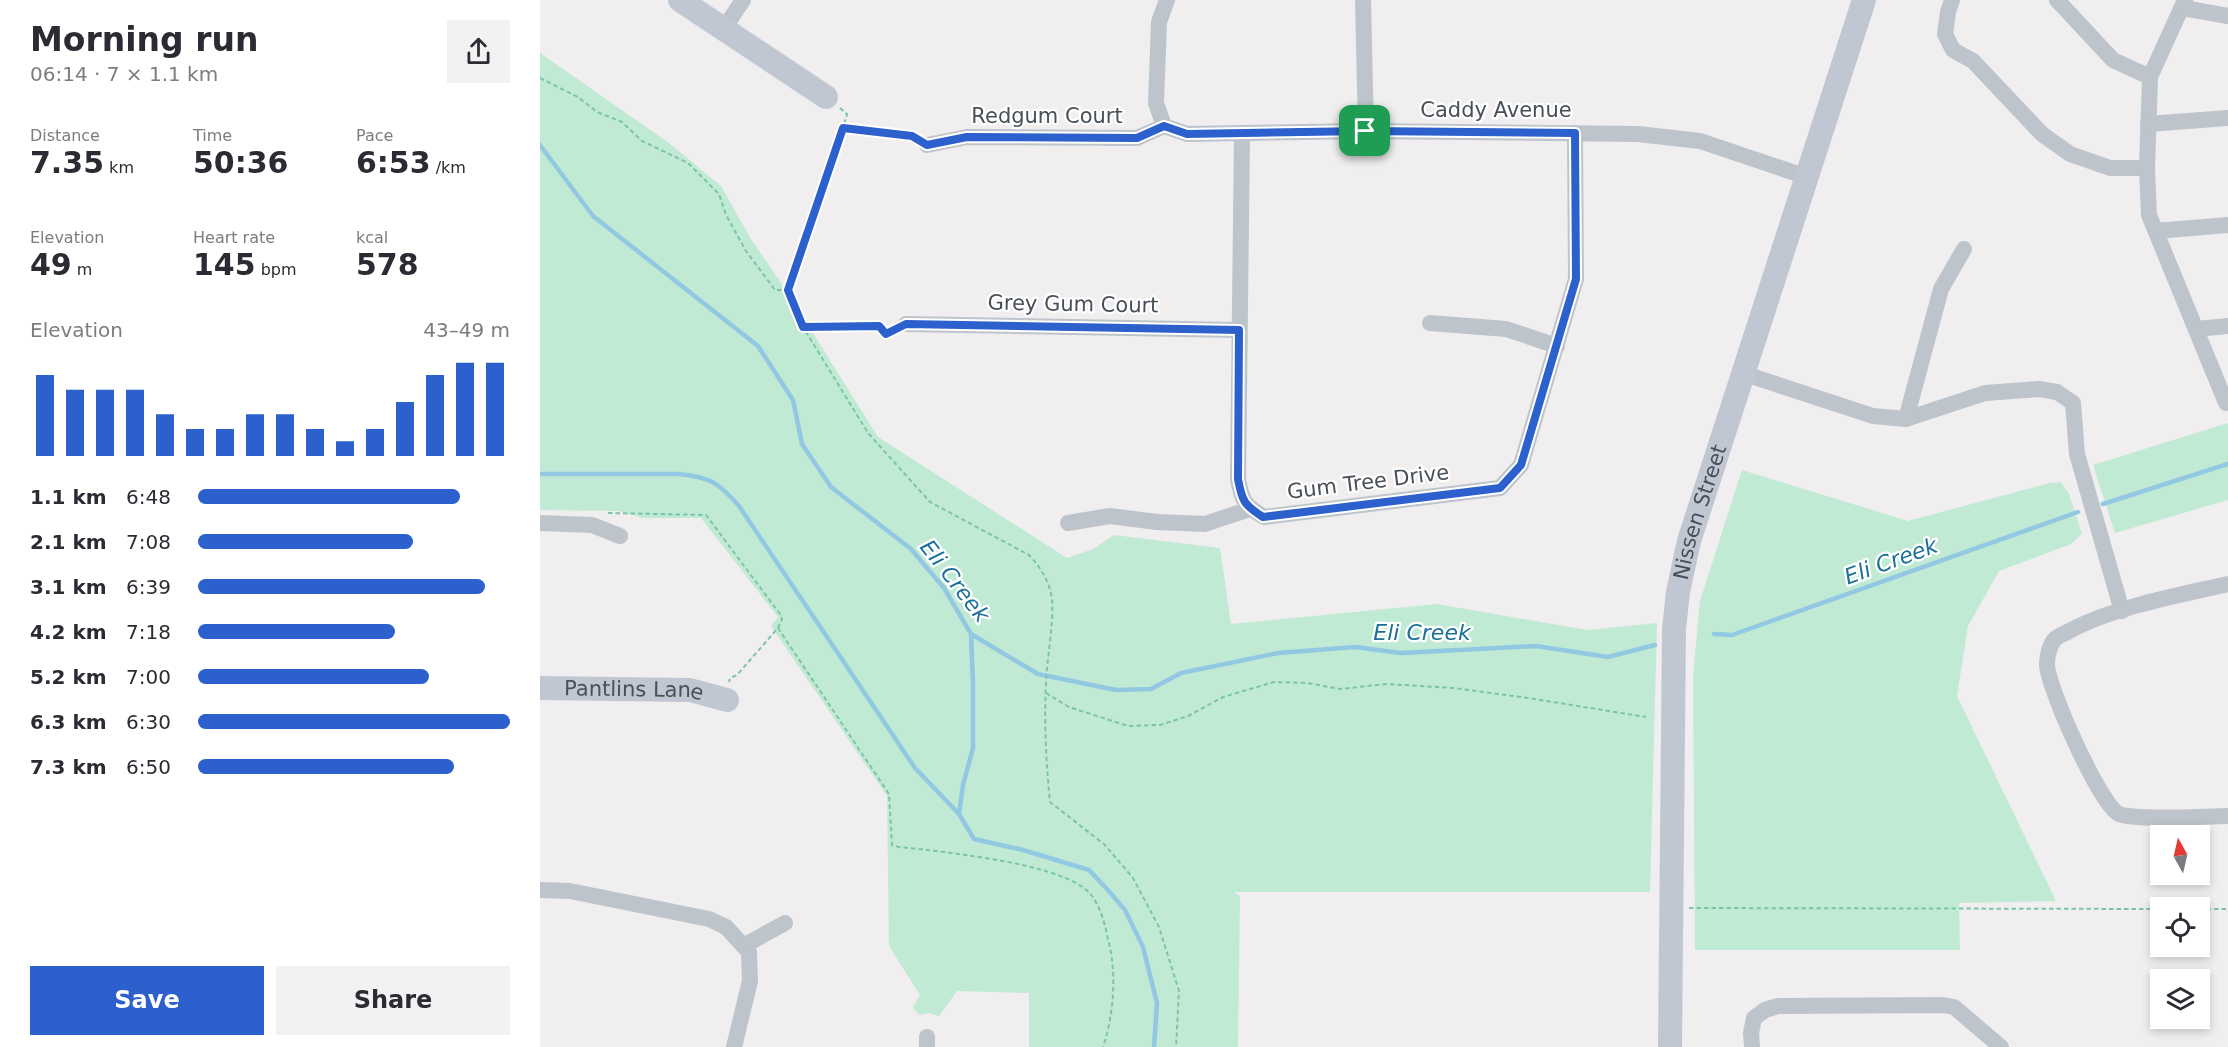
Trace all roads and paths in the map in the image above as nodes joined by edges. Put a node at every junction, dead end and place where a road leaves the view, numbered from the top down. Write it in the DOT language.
graph roads {
  1 [pos="680,0"];
  2 [pos="743,0"];
  3 [pos="1167,0"];
  4 [pos="1363,0"];
  5 [pos="1864,0"];
  6 [pos="1952,0"];
  7 [pos="2057,0"];
  8 [pos="2184,4"];
  9 [pos="2228,16"];
  10 [pos="723,30"];
  11 [pos="2150,77"];
  12 [pos="540,78"];
  13 [pos="826,97"];
  14 [pos="2228,118"];
  15 [pos="2148,124"];
  16 [pos="1164,126"];
  17 [pos="843,128"];
  18 [pos="1365,131"];
  19 [pos="1575,133"];
  20 [pos="1242,134"];
  21 [pos="927,145"];
  22 [pos="2147,168"];
  23 [pos="1807,177"];
  24 [pos="2228,225"];
  25 [pos="2156,231"];
  26 [pos="1964,249"];
  27 [pos="788,290"];
  28 [pos="906,324"];
  29 [pos="1430,324"];
  30 [pos="2228,326"];
  31 [pos="803,327"];
  32 [pos="2196,329"];
  33 [pos="1239,330"];
  34 [pos="1557,346"];
  35 [pos="1742,373"];
  36 [pos="2226,403"];
  37 [pos="1906,418"];
  38 [pos="1250,509"];
  39 [pos="608,513"];
  40 [pos="540,523"];
  41 [pos="1068,523"];
  42 [pos="620,536"];
  43 [pos="2228,584"];
  44 [pos="2122,611"];
  45 [pos="778,628"];
  46 [pos="540,688"];
  47 [pos="1046,693"];
  48 [pos="728,700"];
  49 [pos="1646,717"];
  50 [pos="2228,816"];
  51 [pos="540,890"];
  52 [pos="1688,908"];
  53 [pos="2150,909"];
  54 [pos="2210,909"];
  55 [pos="2228,909"];
  56 [pos="784,924"];
  57 [pos="745,945"];
  58 [pos="734,1047"];
  59 [pos="1103,1047"];
  60 [pos="1176,1047"];
  61 [pos="1670,1047"];
  62 [pos="1752,1047"];
  63 [pos="2001,1047"];
  1 -- 10 [label="street"];
  2 -- 10 [label="street"];
  3 -- 16 [label="street"];
  4 -- 18 [label="street"];
  5 -- 23 [label="street, Nissen Street"];
  6 -- 22 [label="street"];
  7 -- 11 [label="street"];
  8 -- 9 [label="street"];
  8 -- 11 [label="street"];
  10 -- 13 [label="street"];
  11 -- 15 [label="street"];
  12 -- 27 [label="path"];
  13 -- 17 [label="path"];
  14 -- 15 [label="street"];
  15 -- 22 [label="street"];
  16 -- 20 [label="street, Caddy Avenue"];
  16 -- 21 [label="street, Redgum Court"];
  17 -- 21 [label="path"];
  17 -- 27 [label="path"];
  18 -- 19 [label="street, Caddy Avenue"];
  18 -- 20 [label="street, Caddy Avenue"];
  19 -- 23 [label="street, Caddy Avenue"];
  19 -- 34 [label="street, Gum Tree Drive"];
  20 -- 33 [label="street"];
  22 -- 25 [label="street"];
  23 -- 35 [label="street, Nissen Street"];
  24 -- 25 [label="street"];
  25 -- 32 [label="street"];
  26 -- 37 [label="street"];
  27 -- 31 [label="path"];
  28 -- 31 [label="path"];
  28 -- 33 [label="street, Grey Gum Court"];
  29 -- 34 [label="street"];
  30 -- 32 [label="street"];
  31 -- 47 [label="path"];
  32 -- 36 [label="street"];
  33 -- 38 [label="street"];
  34 -- 38 [label="street, Gum Tree Drive"];
  35 -- 37 [label="street"];
  35 -- 61 [label="street, Nissen Street"];
  37 -- 44 [label="street"];
  38 -- 41 [label="street"];
  39 -- 45 [label="path"];
  40 -- 42 [label="street"];
  43 -- 44 [label="street"];
  44 -- 50 [label="street"];
  45 -- 48 [label="path"];
  45 -- 59 [label="path"];
  46 -- 48 [label="street, Pantlins Lane"];
  47 -- 49 [label="path"];
  47 -- 60 [label="path"];
  51 -- 57 [label="street"];
  52 -- 53 [label="path"];
  54 -- 55 [label="path"];
  56 -- 57 [label="street"];
  57 -- 58 [label="street"];
  62 -- 63 [label="street"];
}
